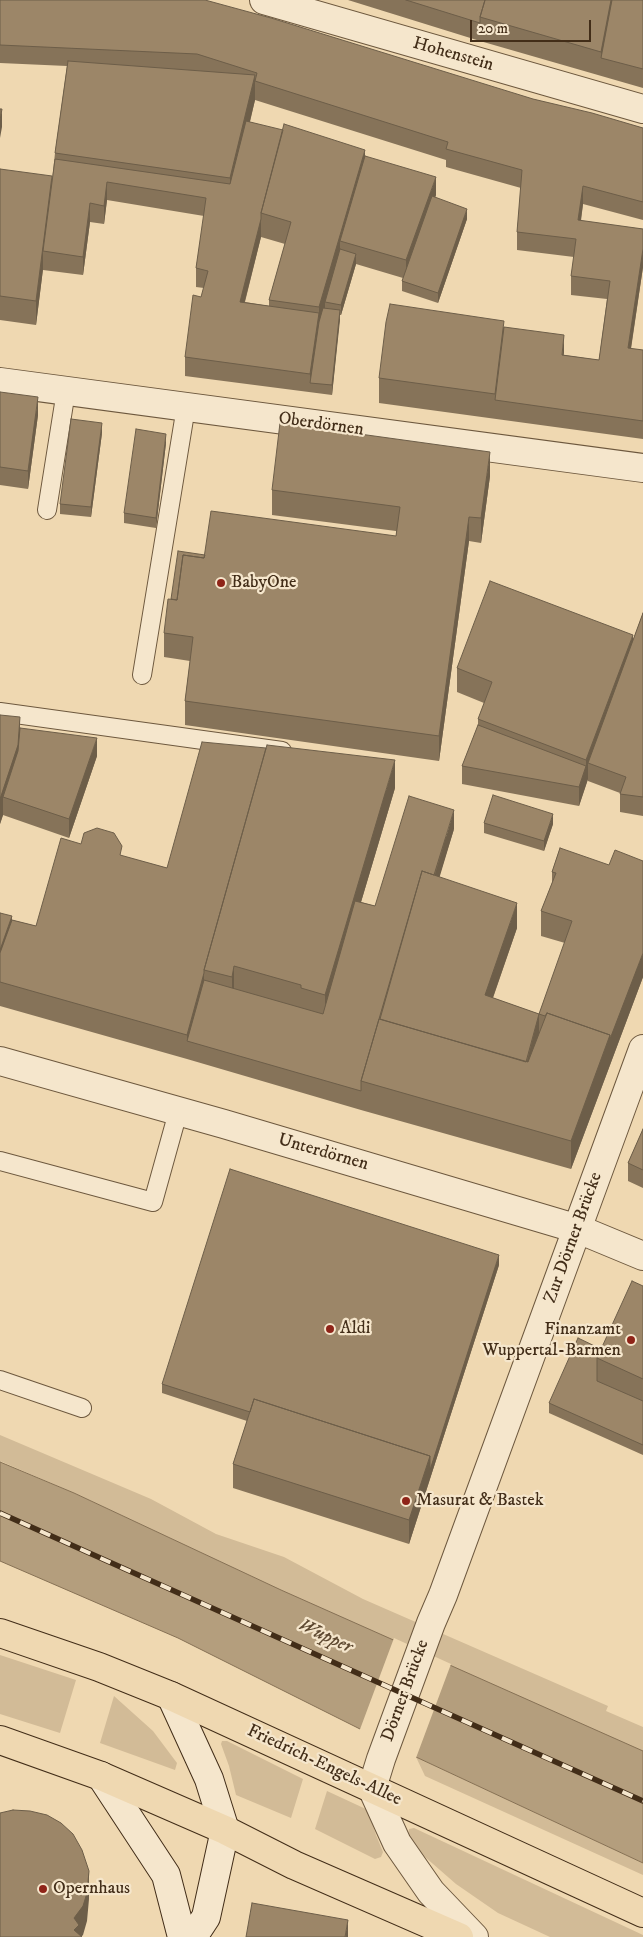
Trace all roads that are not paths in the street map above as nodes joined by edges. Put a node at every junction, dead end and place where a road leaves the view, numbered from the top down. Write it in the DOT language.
graph roads {
  1 [pos="264,0"];
  2 [pos="643,109"];
  3 [pos="0,382"];
  4 [pos="66,391"];
  5 [pos="186,407"];
  6 [pos="643,468"];
  7 [pos="47,510"];
  8 [pos="142,675"];
  9 [pos="0,712"];
  10 [pos="303,754"];
  11 [pos="643,1049"];
  12 [pos="0,1061"];
  13 [pos="178,1112"];
  14 [pos="0,1161"];
  15 [pos="578,1229"];
  16 [pos="643,1256"];
  17 [pos="0,1380"];
  18 [pos="82,1408"];
  19 [pos="431,1623"];
  20 [pos="0,1633"];
  21 [pos="171,1696"];
  22 [pos="0,1740"];
  23 [pos="101,1776"];
  24 [pos="372,1788"];
  25 [pos="225,1830"];
  26 [pos="643,1913"];
  27 [pos="182,1937"];
  28 [pos="192,1937"];
  29 [pos="459,1937"];
  30 [pos="474,1937"];
  1 -- 2 [label="street, Hohenstein"];
  3 -- 4 [label="street, Oberdörnen"];
  4 -- 5 [label="street, Oberdörnen"];
  4 -- 7 [label="lane"];
  5 -- 6 [label="street, Oberdörnen"];
  5 -- 8 [label="lane"];
  9 -- 10 [label="lane"];
  11 -- 15 [label="street, Zur Dörner Brücke"];
  12 -- 13 [label="street, Unterdörnen"];
  13 -- 14 [label="lane"];
  13 -- 15 [label="street, Unterdörnen"];
  15 -- 16 [label="street, Unterdörnen"];
  15 -- 19 [label="street, Zur Dörner Brücke"];
  17 -- 18 [label="lane"];
  19 -- 24 [label="street, Dörner Brücke"];
  20 -- 21 [label="main road, Friedrich-Engels-Allee"];
  21 -- 24 [label="main road, Friedrich-Engels-Allee"];
  21 -- 25 [label="street"];
  22 -- 23 [label="main road"];
  23 -- 25 [label="main road"];
  23 -- 27 [label="street"];
  24 -- 26 [label="main road, Friedrich-Engels-Allee"];
  24 -- 30 [label="street"];
  25 -- 28 [label="street"];
  25 -- 29 [label="main road"];
}
